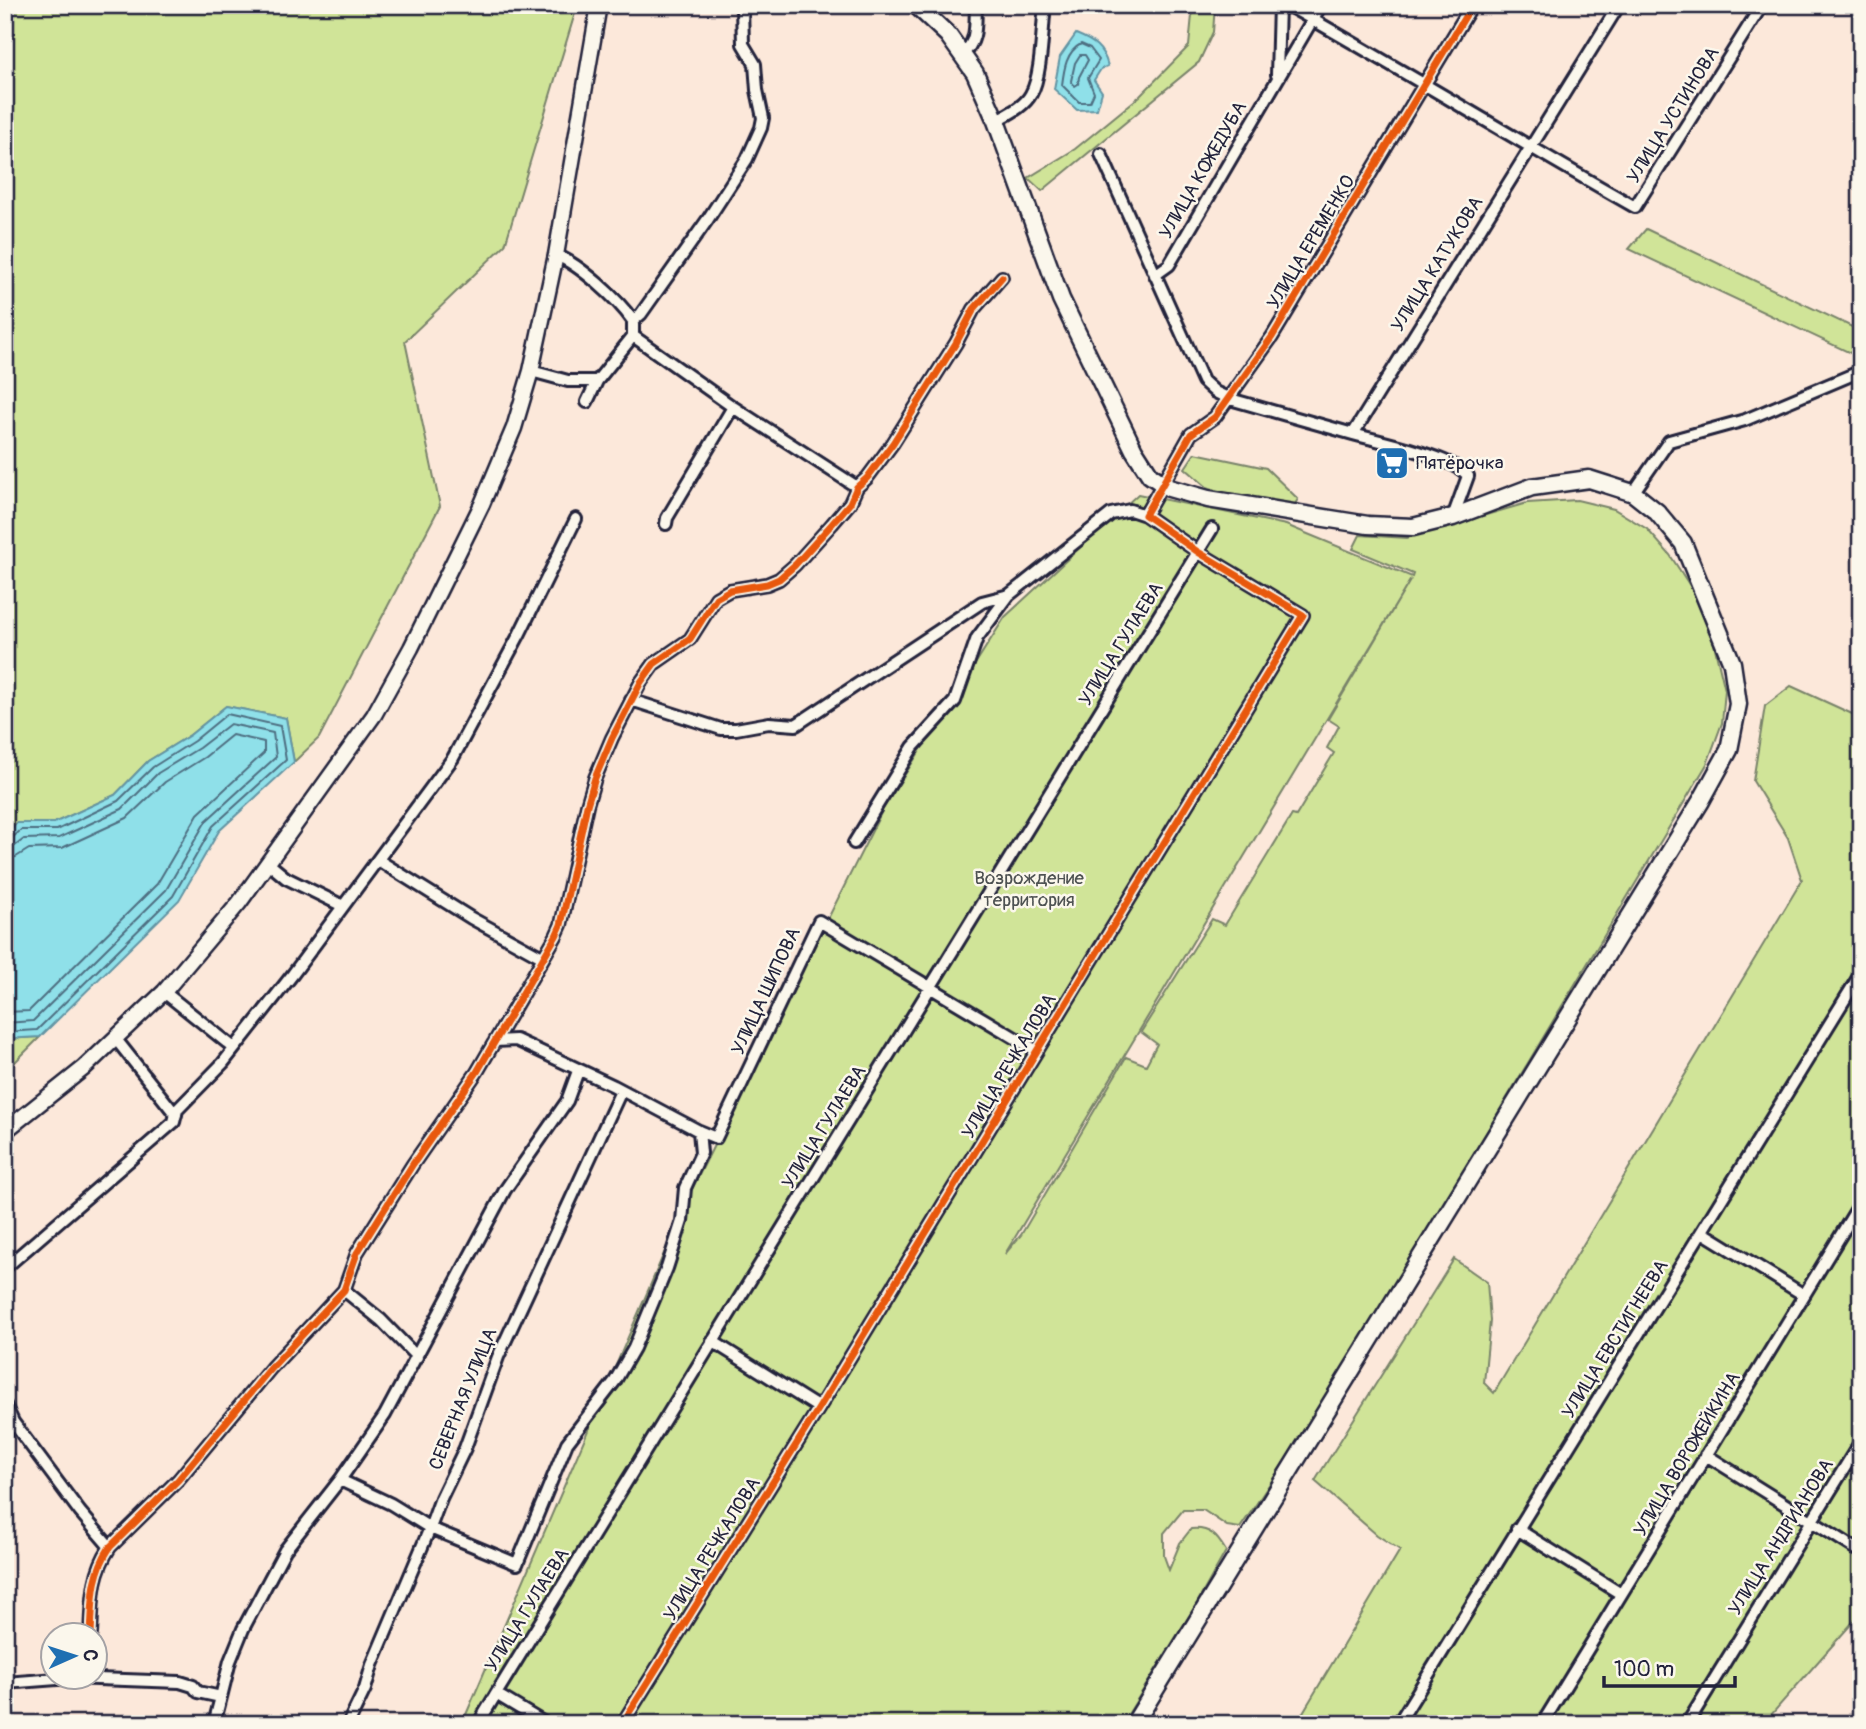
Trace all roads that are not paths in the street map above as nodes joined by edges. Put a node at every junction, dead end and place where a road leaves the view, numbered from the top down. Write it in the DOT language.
graph roads {
  1 [pos="599,5"];
  2 [pos="738,5"];
  3 [pos="916,5"];
  4 [pos="976,5"];
  5 [pos="1045,5"];
  6 [pos="1279,5"];
  7 [pos="1287,5"];
  8 [pos="1321,5"];
  9 [pos="1472,5"];
  10 [pos="1619,5"];
  11 [pos="1762,5"];
  12 [pos="1312,19"];
  13 [pos="963,53"];
  14 [pos="1277,78"];
  15 [pos="1425,83"];
  16 [pos="996,121"];
  17 [pos="1530,148"];
  18 [pos="1101,154"];
  19 [pos="556,255"];
  20 [pos="1155,275"];
  21 [pos="1002,277"];
  22 [pos="633,321"];
  23 [pos="633,336"];
  24 [pos="531,371"];
  25 [pos="1861,371"];
  26 [pos="597,381"];
  27 [pos="1230,399"];
  28 [pos="587,402"];
  29 [pos="733,407"];
  30 [pos="1353,434"];
  31 [pos="1163,484"];
  32 [pos="857,487"];
  33 [pos="1633,493"];
  34 [pos="1144,515"];
  35 [pos="1453,517"];
  36 [pos="576,519"];
  37 [pos="666,524"];
  38 [pos="1212,529"];
  39 [pos="1198,552"];
  40 [pos="1009,595"];
  41 [pos="631,700"];
  42 [pos="854,843"];
  43 [pos="378,860"];
  44 [pos="268,863"];
  45 [pos="343,906"];
  46 [pos="542,957"];
  47 [pos="1861,973"];
  48 [pos="931,986"];
  49 [pos="164,992"];
  50 [pos="115,1038"];
  51 [pos="495,1041"];
  52 [pos="234,1048"];
  53 [pos="1037,1051"];
  54 [pos="578,1071"];
  55 [pos="621,1091"];
  56 [pos="176,1115"];
  57 [pos="5,1131"];
  58 [pos="699,1131"];
  59 [pos="1861,1202"];
  60 [pos="1702,1232"];
  61 [pos="5,1268"];
  62 [pos="344,1290"];
  63 [pos="1804,1295"];
  64 [pos="712,1342"];
  65 [pos="417,1357"];
  66 [pos="5,1405"];
  67 [pos="819,1408"];
  68 [pos="9,1425"];
  69 [pos="1861,1441"];
  70 [pos="1706,1455"];
  71 [pos="340,1480"];
  72 [pos="1812,1521"];
  73 [pos="430,1528"];
  74 [pos="1517,1528"];
  75 [pos="110,1547"];
  76 [pos="1861,1552"];
  77 [pos="1621,1594"];
  78 [pos="92,1620"];
  79 [pos="108,1679"];
  80 [pos="38,1680"];
  81 [pos="5,1683"];
  82 [pos="496,1694"];
  83 [pos="221,1697"];
  84 [pos="214,1724"];
  85 [pos="348,1724"];
  86 [pos="478,1724"];
  87 [pos="546,1724"];
  88 [pos="622,1724"];
  89 [pos="1134,1724"];
  90 [pos="1398,1724"];
  91 [pos="1542,1724"];
  92 [pos="1687,1724"];
  1 -- 19 [label="street"];
  2 -- 22 [label="street"];
  3 -- 13 [label="main road"];
  4 -- 13 [label="street"];
  5 -- 16 [label="street"];
  6 -- 14 [label="street, УЛИЦА КОЖЕДУБА"];
  7 -- 12 [label="street"];
  8 -- 12 [label="street, УЛИЦА КОЖЕДУБА"];
  9 -- 15 [label="street, УЛИЦА ЕРЕМЕНКО"];
  10 -- 17 [label="street, УЛИЦА КАТУКОВА"];
  11 -- 17 [label="street, УЛИЦА УСТИНОВА"];
  12 -- 14 [label="street, УЛИЦА КОЖЕДУБА"];
  12 -- 15 [label="street"];
  13 -- 16 [label="main road"];
  14 -- 20 [label="street, УЛИЦА КОЖЕДУБА"];
  15 -- 17 [label="street"];
  15 -- 27 [label="street, УЛИЦА ЕРЕМЕНКО"];
  16 -- 31 [label="main road"];
  17 -- 30 [label="street, УЛИЦА КАТУКОВА"];
  18 -- 20 [label="street, УЛИЦА КОЖЕДУБА"];
  19 -- 22 [label="street"];
  19 -- 24 [label="street"];
  20 -- 27 [label="street, УЛИЦА КОЖЕДУБА"];
  21 -- 32 [label="street"];
  22 -- 23 [label="street"];
  23 -- 26 [label="street"];
  23 -- 29 [label="street"];
  24 -- 26 [label="street"];
  24 -- 44 [label="street"];
  25 -- 33 [label="street"];
  26 -- 28 [label="street"];
  27 -- 30 [label="street"];
  27 -- 31 [label="street, УЛИЦА ЕРЕМЕНКО"];
  29 -- 32 [label="street"];
  29 -- 37 [label="street"];
  30 -- 35 [label="street"];
  31 -- 34 [label="street"];
  31 -- 35 [label="main road"];
  32 -- 41 [label="street"];
  33 -- 35 [label="main road"];
  33 -- 89 [label="main road"];
  34 -- 39 [label="street, УЛИЦА РЕЧКАЛОВА"];
  34 -- 40 [label="street"];
  36 -- 43 [label="street"];
  38 -- 39 [label="street, УЛИЦА ГУЛАЕВА"];
  39 -- 48 [label="street, УЛИЦА ГУЛАЕВА"];
  39 -- 53 [label="street, УЛИЦА РЕЧКАЛОВА"];
  40 -- 41 [label="street"];
  40 -- 42 [label="street"];
  41 -- 46 [label="street"];
  43 -- 45 [label="street"];
  43 -- 46 [label="street"];
  44 -- 45 [label="street"];
  44 -- 49 [label="street"];
  45 -- 52 [label="street"];
  46 -- 51 [label="street"];
  47 -- 60 [label="street, УЛИЦА ЕВСТИГНЕЕВА"];
  48 -- 53 [label="street, УЛИЦА ШИПОВА"];
  48 -- 58 [label="street, УЛИЦА ШИПОВА"];
  48 -- 64 [label="street, УЛИЦА ГУЛАЕВА"];
  49 -- 50 [label="street"];
  49 -- 52 [label="street"];
  50 -- 56 [label="street"];
  50 -- 57 [label="street"];
  51 -- 54 [label="street"];
  51 -- 62 [label="street"];
  52 -- 56 [label="street"];
  53 -- 67 [label="street, УЛИЦА РЕЧКАЛОВА"];
  54 -- 55 [label="street"];
  54 -- 65 [label="street"];
  55 -- 58 [label="street"];
  55 -- 73 [label="street, СЕВЕРНАЯ УЛИЦА"];
  56 -- 61 [label="street"];
  58 -- 73 [label="street"];
  59 -- 63 [label="street, УЛИЦА ВОРОЖЕЙКИНА"];
  60 -- 63 [label="street"];
  60 -- 74 [label="street, УЛИЦА ЕВСТИГНЕЕВА"];
  62 -- 65 [label="street"];
  62 -- 75 [label="street"];
  63 -- 70 [label="street, УЛИЦА ВОРОЖЕЙКИНА"];
  64 -- 67 [label="street"];
  64 -- 82 [label="street, УЛИЦА ГУЛАЕВА"];
  65 -- 71 [label="street"];
  66 -- 68 [label="street"];
  67 -- 88 [label="street, УЛИЦА РЕЧКАЛОВА"];
  68 -- 75 [label="street"];
  69 -- 72 [label="street, УЛИЦА АНДРИАНОВА"];
  70 -- 72 [label="street"];
  70 -- 77 [label="street, УЛИЦА ВОРОЖЕЙКИНА"];
  71 -- 73 [label="street"];
  71 -- 83 [label="street"];
  72 -- 76 [label="street"];
  72 -- 92 [label="street, УЛИЦА АНДРИАНОВА"];
  73 -- 85 [label="street, СЕВЕРНАЯ УЛИЦА"];
  74 -- 77 [label="street"];
  74 -- 90 [label="street, УЛИЦА ЕВСТИГНЕЕВА"];
  75 -- 78 [label="street"];
  77 -- 91 [label="street, УЛИЦА ВОРОЖЕЙКИНА"];
  79 -- 83 [label="street"];
  80 -- 81 [label="street"];
  82 -- 86 [label="street"];
  82 -- 87 [label="street, УЛИЦА ГУЛАЕВА"];
  83 -- 84 [label="street"];
}
